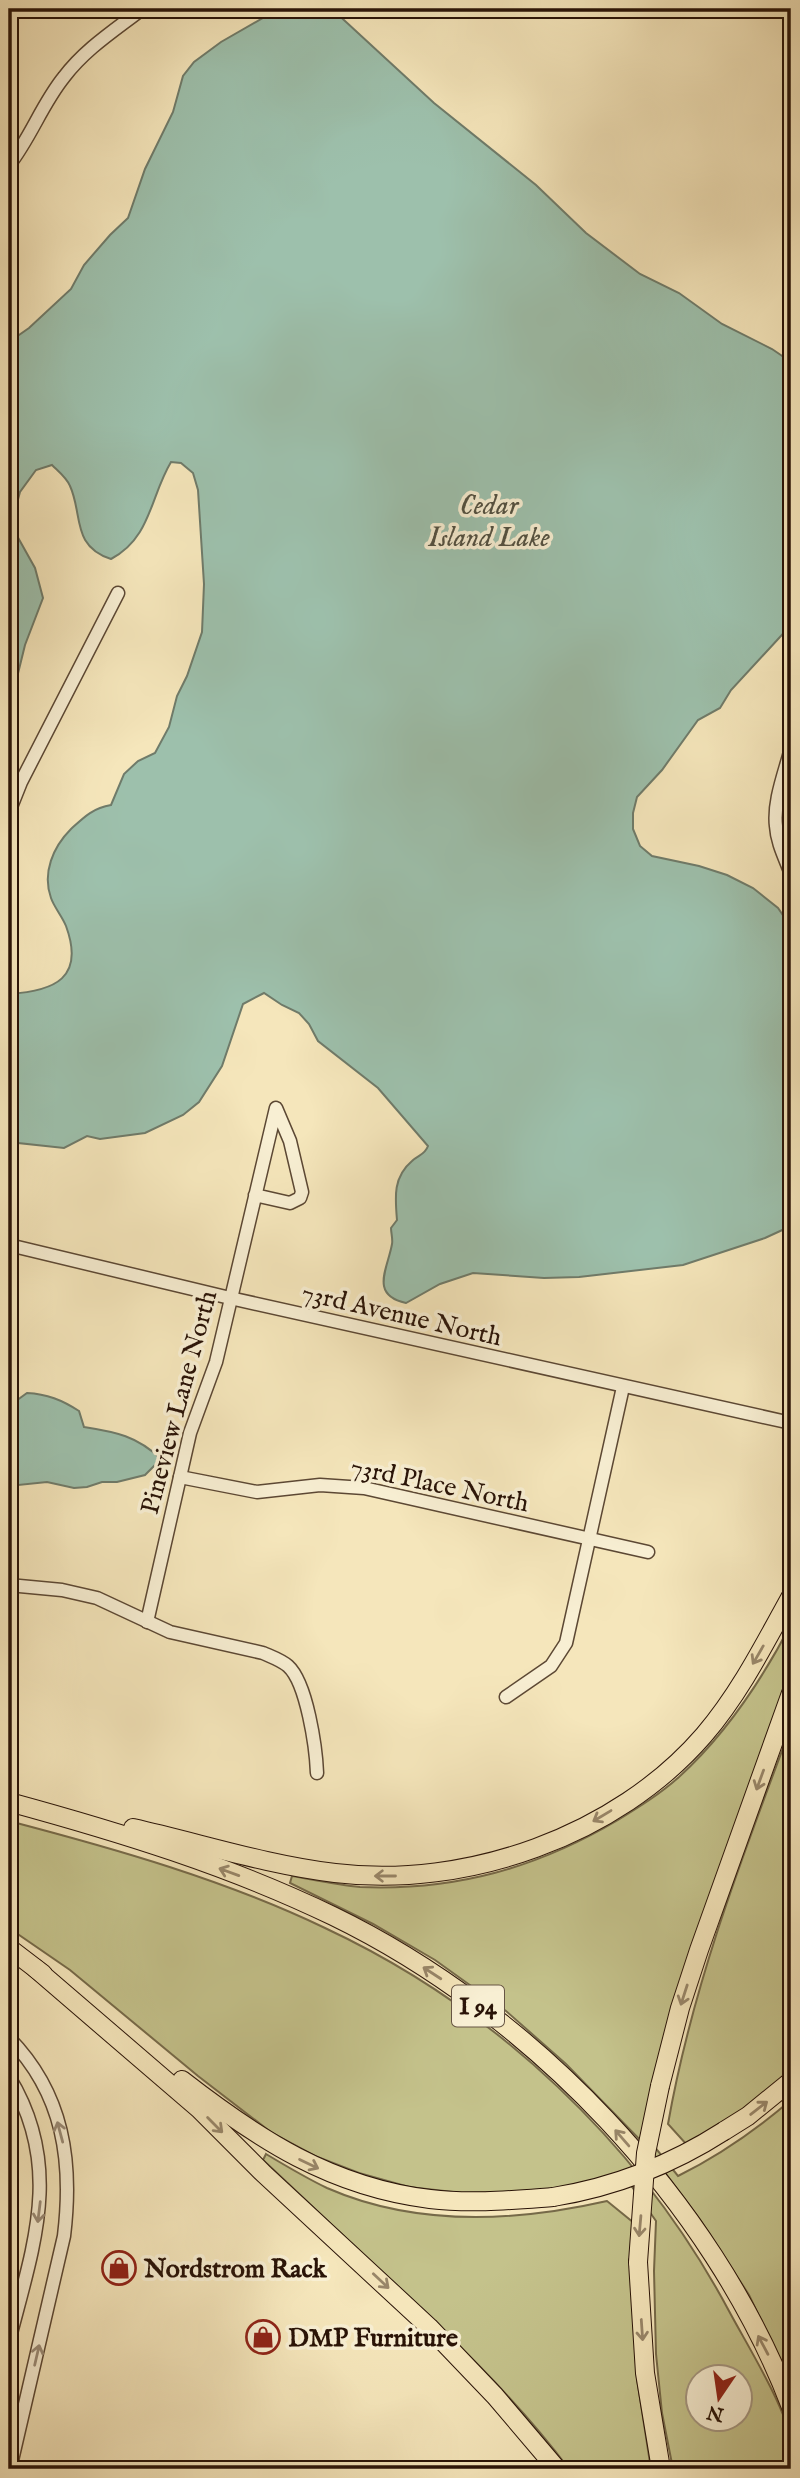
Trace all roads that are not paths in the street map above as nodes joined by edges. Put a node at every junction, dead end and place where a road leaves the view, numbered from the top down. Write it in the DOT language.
graph roads {
  1 [pos="142,9"];
  2 [pos="9,165"];
  3 [pos="118,593"];
  4 [pos="791,748"];
  5 [pos="9,812"];
  6 [pos="791,874"];
  7 [pos="255,1195"];
  8 [pos="11,1245"];
  9 [pos="9,1261"];
  10 [pos="230,1298"];
  11 [pos="623,1387"];
  12 [pos="786,1423"];
  13 [pos="180,1477"];
  14 [pos="590,1539"];
  15 [pos="648,1552"];
  16 [pos="9,1585"];
  17 [pos="791,1596"];
  18 [pos="147,1622"];
  19 [pos="791,1693"];
  20 [pos="506,1697"];
  21 [pos="317,1773"];
  22 [pos="9,1801"];
  23 [pos="9,1948"];
  24 [pos="35,1968"];
  25 [pos="9,2038"];
  26 [pos="9,2077"];
  27 [pos="791,2081"];
  28 [pos="9,2341"];
  29 [pos="791,2407"];
  30 [pos="10,2469"];
  31 [pos="557,2469"];
  32 [pos="661,2469"];
  1 -- 2 [label="street"];
  3 -- 5 [label="street"];
  4 -- 6 [label="street"];
  7 -- 7 [label="street, Pineview Lane North"];
  7 -- 10 [label="street, Pineview Lane North"];
  8 -- 9 [label="street, 73rd Avenue North"];
  8 -- 10 [label="street, 73rd Avenue North"];
  10 -- 11 [label="street, 73rd Avenue North"];
  10 -- 13 [label="street, Pineview Lane North"];
  11 -- 12 [label="street, 73rd Avenue North"];
  11 -- 14 [label="street"];
  13 -- 14 [label="street, 73rd Place North"];
  13 -- 18 [label="street, Pineview Lane North"];
  14 -- 15 [label="street, 73rd Place North"];
  14 -- 20 [label="street"];
  16 -- 18 [label="street"];
  17 -- 22 [label="highway, one-way"];
  18 -- 21 [label="street"];
  19 -- 32 [label="highway, one-way, bridge"];
  29 -- 22 [label="highway, I 94, one-way"];
  23 -- 24 [label="highway"];
  24 -- 27 [label="highway, one-way, bridge"];
  24 -- 31 [label="highway, one-way"];
  30 -- 25 [label="street, one-way"];
  26 -- 28 [label="street, one-way"];
}
